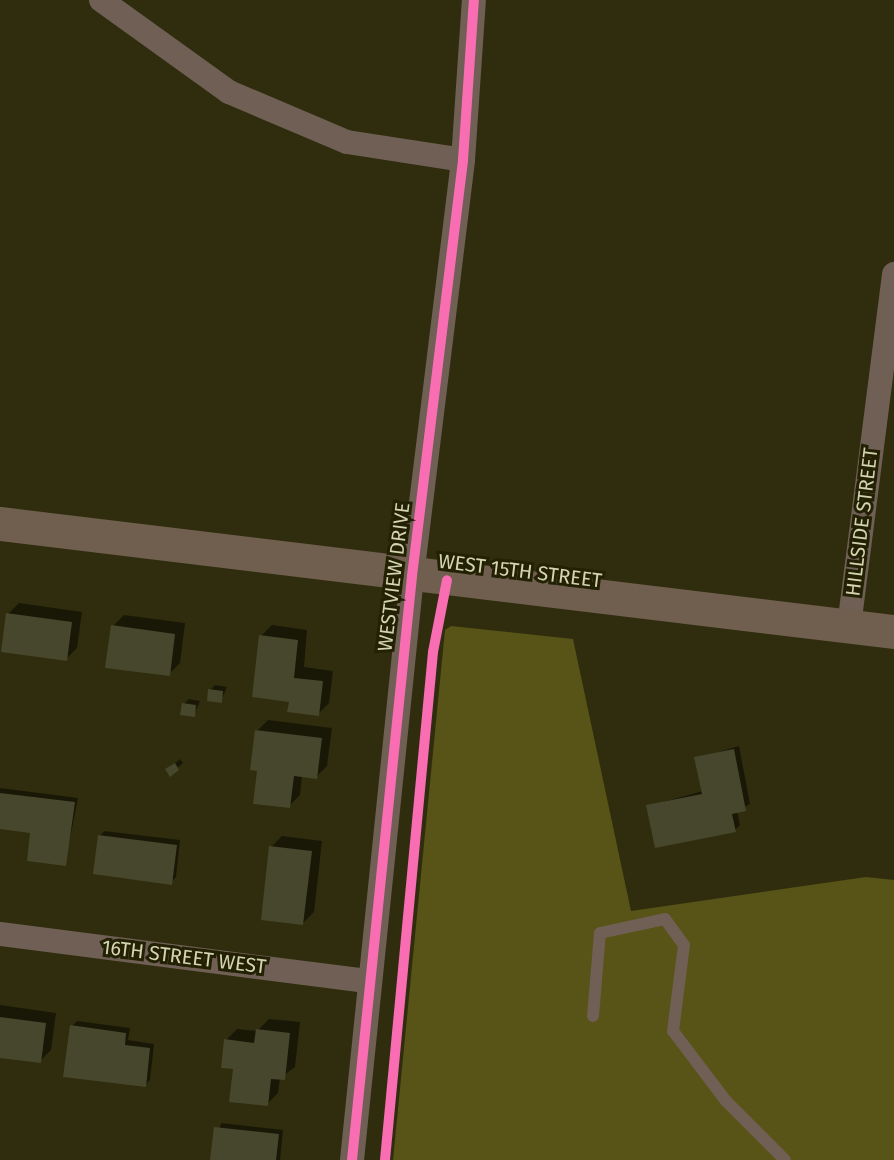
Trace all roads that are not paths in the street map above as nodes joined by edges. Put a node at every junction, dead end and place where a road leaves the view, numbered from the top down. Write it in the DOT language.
graph roads {
  1 [pos="101,0"];
  2 [pos="474,0"];
  3 [pos="463,160"];
  4 [pos="894,274"];
  5 [pos="0,524"];
  6 [pos="412,576"];
  7 [pos="849,626"];
  8 [pos="894,632"];
  9 [pos="0,934"];
  10 [pos="369,981"];
  11 [pos="593,1016"];
  12 [pos="352,1160"];
  13 [pos="785,1160"];
  1 -- 3 [label="street"];
  2 -- 3 [label="street, WESTVIEW DRIVE"];
  3 -- 6 [label="street, WESTVIEW DRIVE"];
  4 -- 7 [label="street, HILLSIDE STREET"];
  5 -- 6 [label="street, WEST 15TH STREET"];
  6 -- 7 [label="street, WEST 15TH STREET"];
  6 -- 10 [label="street, WESTVIEW DRIVE"];
  7 -- 8 [label="street, WEST 15TH STREET"];
  9 -- 10 [label="street, 16TH STREET WEST"];
  10 -- 12 [label="street, WESTVIEW DRIVE"];
  11 -- 13 [label="lane"];
}
